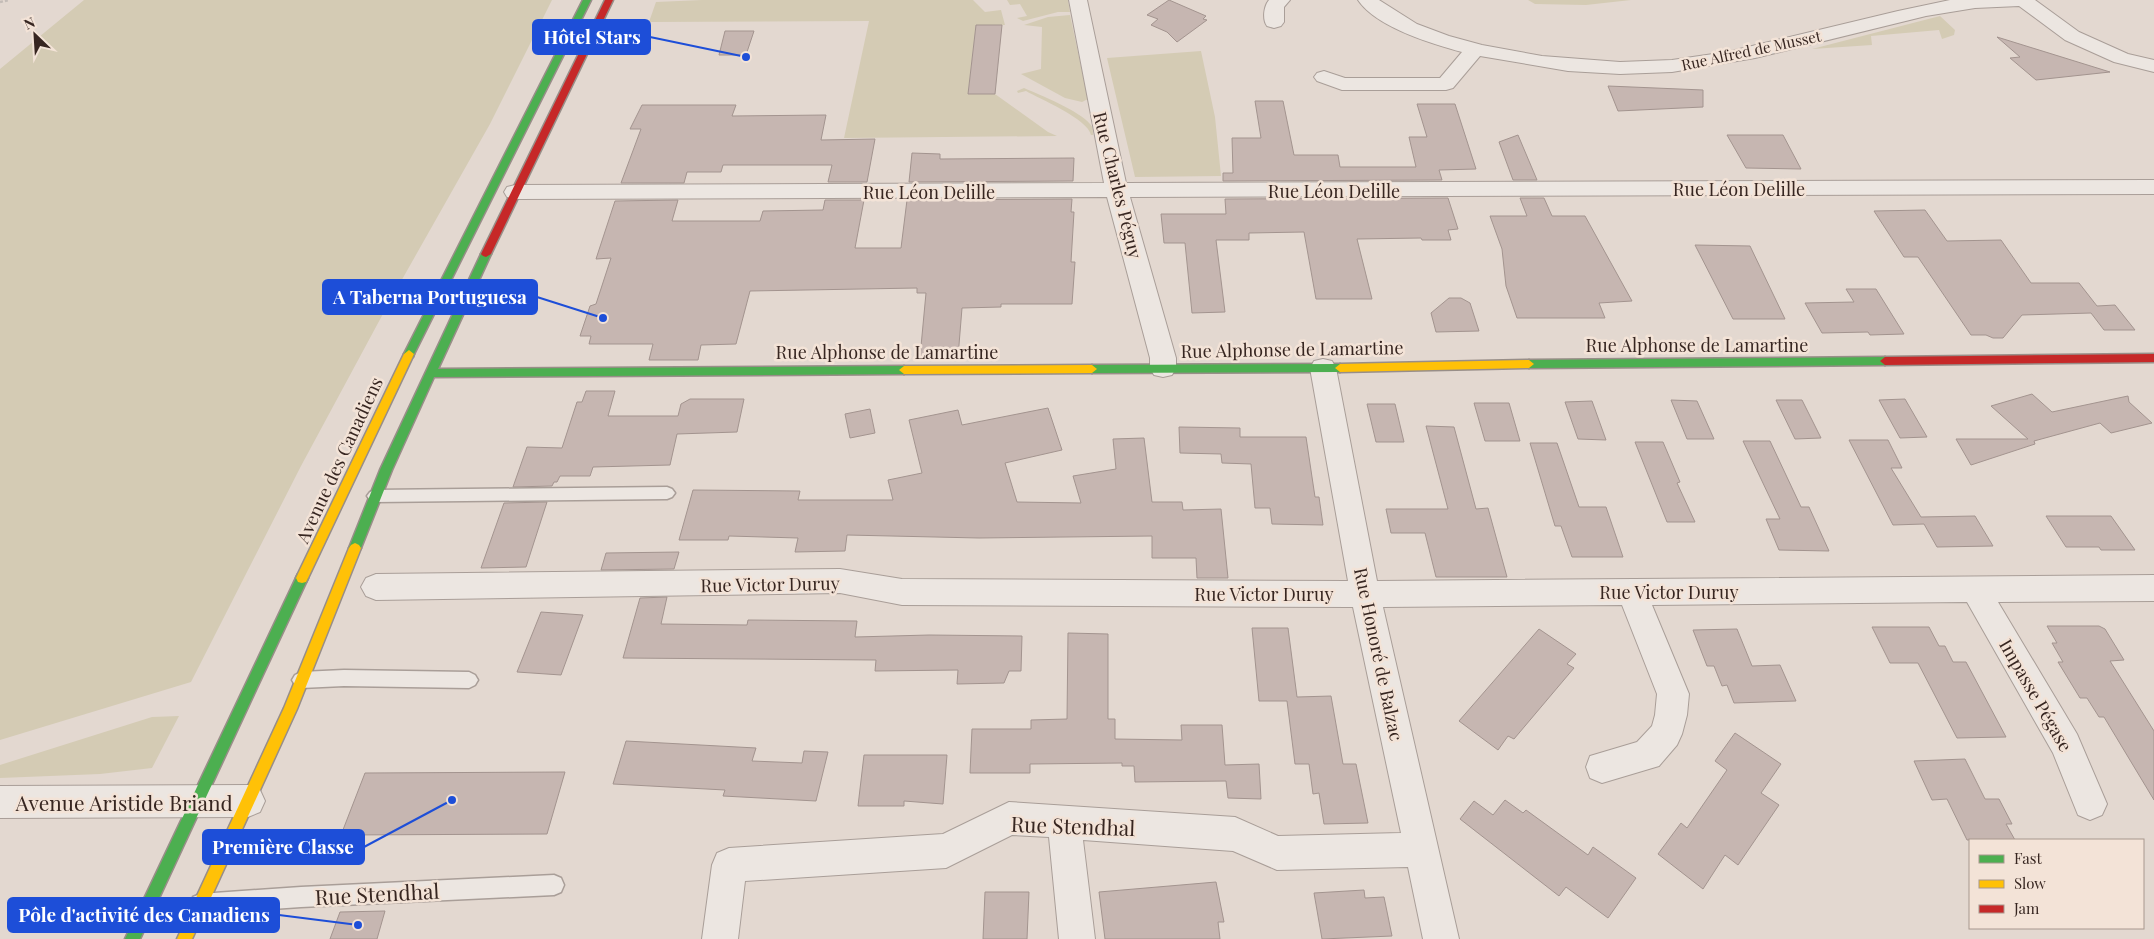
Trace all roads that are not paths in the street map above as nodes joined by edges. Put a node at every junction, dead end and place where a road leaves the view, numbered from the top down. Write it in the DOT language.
graph roads {
  1 [pos="587,0"];
  2 [pos="609,0"];
  3 [pos="1078,0"];
  4 [pos="1281,0"];
  5 [pos="1367,0"];
  6 [pos="2023,0"];
  7 [pos="1274,22"];
  8 [pos="1474,49"];
  9 [pos="2154,66"];
  10 [pos="1324,77"];
  11 [pos="2154,187"];
  12 [pos="515,192"];
  13 [pos="1117,192"];
  14 [pos="2154,358"];
  15 [pos="1163,368"];
  16 [pos="1322,368"];
  17 [pos="430,373"];
  18 [pos="667,493"];
  19 [pos="375,496"];
  20 [pos="376,587"];
  21 [pos="2154,588"];
  22 [pos="1975,589"];
  23 [pos="1632,592"];
  24 [pos="1365,594"];
  25 [pos="301,680"];
  26 [pos="469,680"];
  27 [pos="1602,767"];
  28 [pos="248,801"];
  29 [pos="0,802"];
  30 [pos="197,802"];
  31 [pos="2090,804"];
  32 [pos="1064,822"];
  33 [pos="1420,850"];
  34 [pos="554,885"];
  35 [pos="200,904"];
  36 [pos="132,939"];
  37 [pos="184,939"];
  38 [pos="720,939"];
  39 [pos="1077,939"];
  40 [pos="1441,939"];
  1 -- 30 [label="main road, Avenue des Canadiens"];
  2 -- 12 [label="main road"];
  3 -- 13 [label="street, Rue Charles Péguy"];
  4 -- 7 [label="street"];
  5 -- 8 [label="street, Rue Alfred de Musset"];
  6 -- 8 [label="street, Rue Alfred de Musset"];
  6 -- 9 [label="street"];
  8 -- 10 [label="street"];
  11 -- 13 [label="street, Rue Léon Delille"];
  12 -- 13 [label="street, Rue Léon Delille"];
  12 -- 17 [label="main road"];
  13 -- 15 [label="street, Rue Charles Péguy"];
  14 -- 16 [label="main road, Rue Alphonse de Lamartine"];
  15 -- 16 [label="main road, Rue Alphonse de Lamartine"];
  15 -- 17 [label="main road, Rue Alphonse de Lamartine"];
  16 -- 24 [label="street, Rue Honoré de Balzac"];
  17 -- 19 [label="main road"];
  18 -- 19 [label="lane"];
  19 -- 25 [label="main road"];
  20 -- 24 [label="street, Rue Victor Duruy"];
  21 -- 22 [label="street, Rue Victor Duruy"];
  22 -- 23 [label="street, Rue Victor Duruy"];
  22 -- 31 [label="street, Impasse Pégase"];
  23 -- 24 [label="street, Rue Victor Duruy"];
  23 -- 27 [label="street"];
  24 -- 33 [label="street, Rue Honoré de Balzac"];
  25 -- 26 [label="lane"];
  25 -- 28 [label="main road"];
  28 -- 30 [label="street, Avenue Aristide Briand"];
  28 -- 35 [label="main road"];
  29 -- 30 [label="street, Avenue Aristide Briand"];
  30 -- 36 [label="main road, Avenue des Canadiens"];
  32 -- 33 [label="street, Rue Stendhal"];
  32 -- 38 [label="street, Rue Stendhal"];
  32 -- 39 [label="street"];
  33 -- 40 [label="street, Rue Honoré de Balzac"];
  34 -- 35 [label="lane, Rue Stendhal"];
  35 -- 37 [label="main road"];
}
